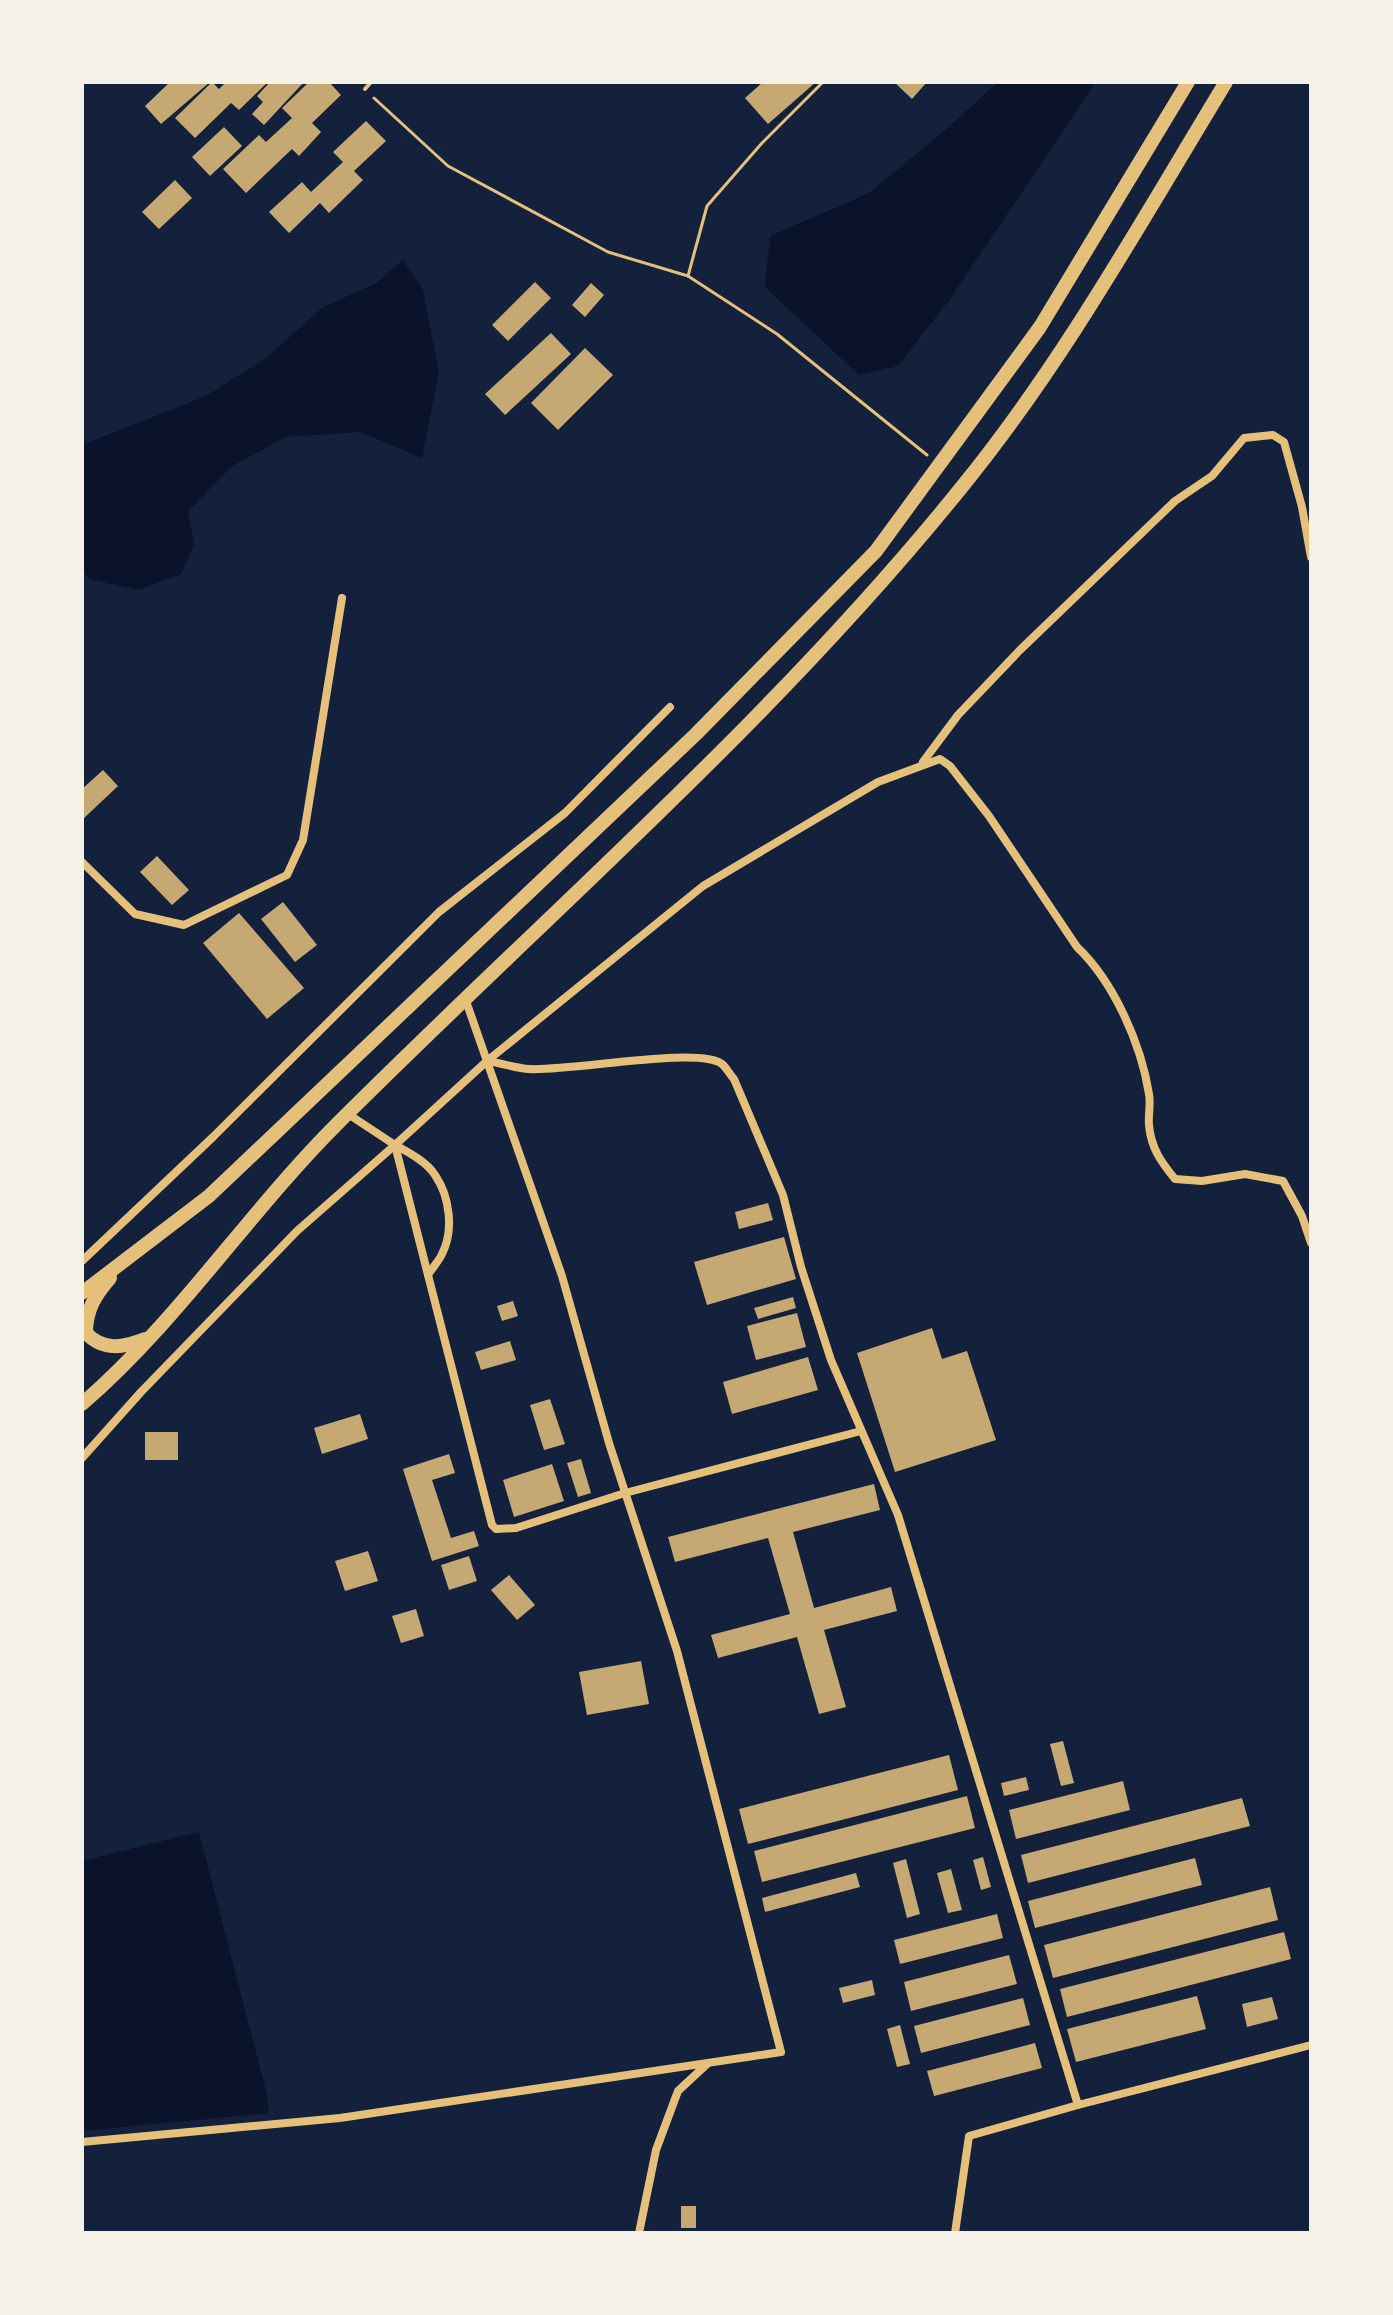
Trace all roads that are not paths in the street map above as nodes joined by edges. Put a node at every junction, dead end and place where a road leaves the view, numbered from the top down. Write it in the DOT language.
graph roads {
  1 [pos="371,82"];
  2 [pos="1188,82"];
  3 [pos="1226,82"];
  4 [pos="365,89"];
  5 [pos="1311,557"];
  6 [pos="342,598"];
  7 [pos="670,707"];
  8 [pos="923,763"];
  9 [pos="82,862"];
  10 [pos="466,1001"];
  11 [pos="487,1061"];
  12 [pos="348,1114"];
  13 [pos="395,1145"];
  14 [pos="1311,1243"];
  15 [pos="131,1257"];
  16 [pos="82,1261"];
  17 [pos="428,1275"];
  18 [pos="82,1293"];
  19 [pos="153,1335"];
  20 [pos="82,1404"];
  21 [pos="861,1431"];
  22 [pos="82,1458"];
  23 [pos="625,1493"];
  24 [pos="1311,2045"];
  25 [pos="707,2064"];
  26 [pos="1078,2105"];
  27 [pos="82,2142"];
  28 [pos="639,2233"];
  29 [pos="955,2233"];
  1 -- 4 [label="lane"];
  2 -- 15 [label="highway"];
  3 -- 10 [label="highway"];
  5 -- 8 [label="street"];
  6 -- 9 [label="street"];
  7 -- 16 [label="street"];
  8 -- 11 [label="street"];
  8 -- 14 [label="street"];
  10 -- 11 [label="street"];
  10 -- 12 [label="highway"];
  11 -- 13 [label="street"];
  11 -- 21 [label="street"];
  11 -- 23 [label="street"];
  12 -- 13 [label="street"];
  12 -- 19 [label="highway"];
  13 -- 17 [label="street"];
  13 -- 17 [label="street"];
  13 -- 22 [label="street"];
  15 -- 18 [label="highway"];
  15 -- 19 [label="highway"];
  17 -- 23 [label="street"];
  19 -- 20 [label="highway"];
  21 -- 23 [label="street"];
  21 -- 26 [label="street"];
  23 -- 25 [label="street"];
  24 -- 26 [label="street"];
  25 -- 27 [label="street"];
  25 -- 28 [label="street"];
  26 -- 29 [label="street"];
}
